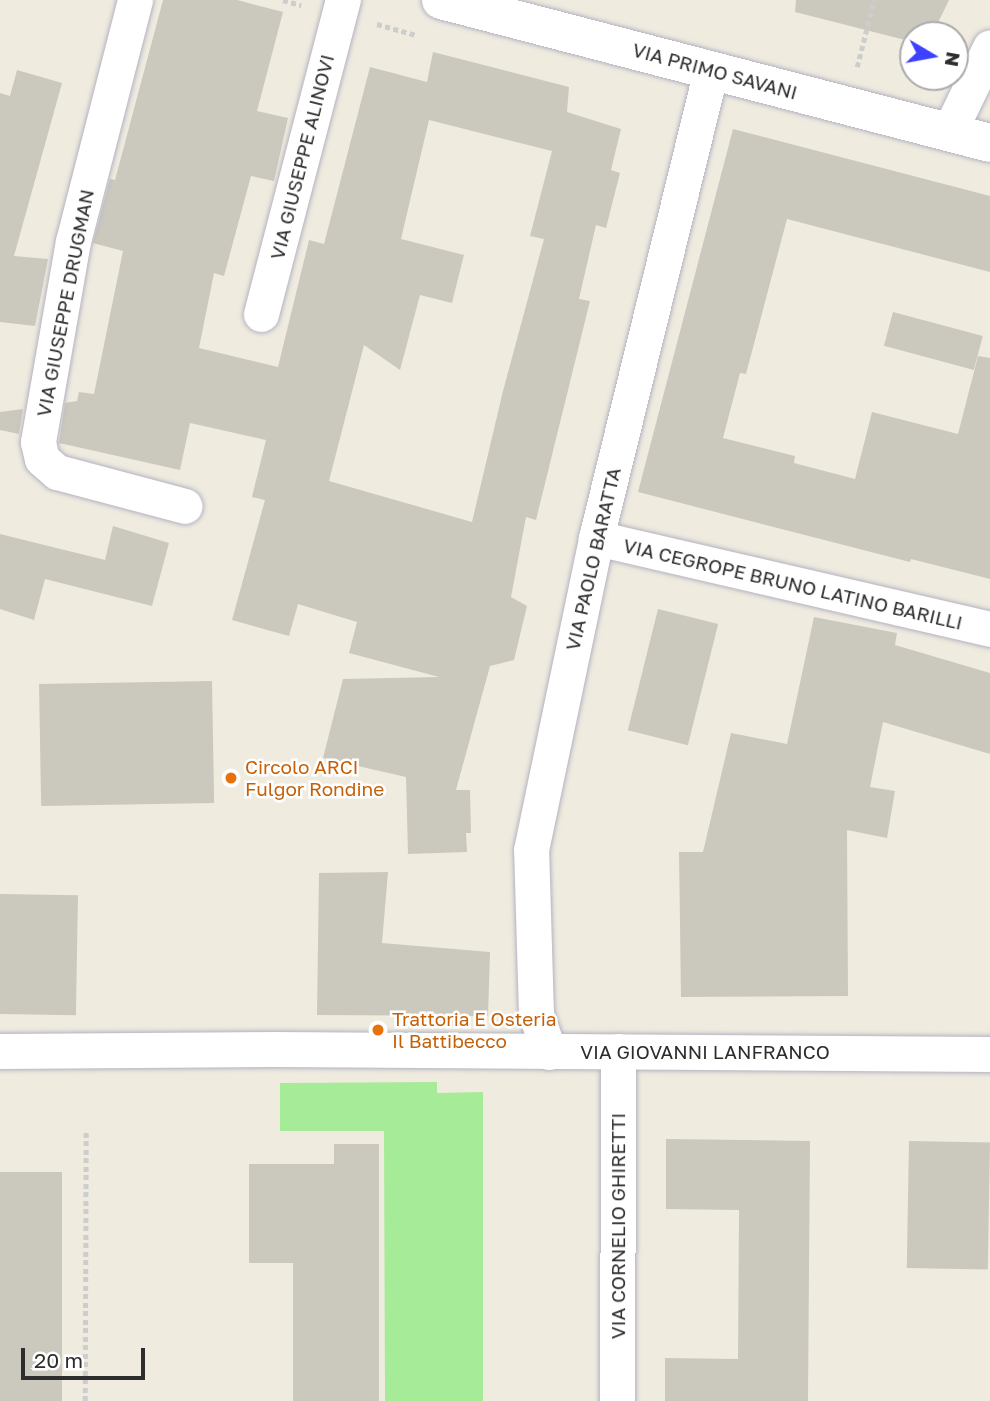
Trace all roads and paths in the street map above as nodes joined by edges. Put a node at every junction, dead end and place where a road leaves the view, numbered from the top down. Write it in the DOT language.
graph roads {
  1 [pos="135,0"];
  2 [pos="343,0"];
  3 [pos="440,0"];
  4 [pos="874,0"];
  5 [pos="990,47"];
  6 [pos="711,70"];
  7 [pos="847,106"];
  8 [pos="949,132"];
  9 [pos="990,143"];
  10 [pos="261,314"];
  11 [pos="185,506"];
  12 [pos="596,538"];
  13 [pos="990,629"];
  14 [pos="0,1051"];
  15 [pos="618,1051"];
  16 [pos="549,1052"];
  17 [pos="990,1054"];
  18 [pos="86,1130"];
  19 [pos="85,1401"];
  20 [pos="617,1401"];
  1 -- 11 [label="street, VIA GIUSEPPE DRUGMAN"];
  2 -- 10 [label="street, VIA GIUSEPPE ALINOVI"];
  3 -- 6 [label="street, VIA PRIMO SAVANI"];
  4 -- 7 [label="path"];
  5 -- 8 [label="street"];
  6 -- 7 [label="street, VIA PRIMO SAVANI"];
  6 -- 12 [label="street, VIA PAOLO BARATTA"];
  7 -- 8 [label="street, VIA PRIMO SAVANI"];
  8 -- 9 [label="street, VIA PRIMO SAVANI"];
  12 -- 13 [label="street, VIA CEGROPE BRUNO LATINO BARILLI"];
  12 -- 16 [label="street, VIA PAOLO BARATTA"];
  14 -- 16 [label="street, VIA GIOVANNI LANFRANCO"];
  15 -- 16 [label="street, VIA GIOVANNI LANFRANCO"];
  15 -- 17 [label="street, VIA GIOVANNI LANFRANCO"];
  15 -- 20 [label="street, VIA CORNELIO GHIRETTI"];
  18 -- 19 [label="path"];
}
